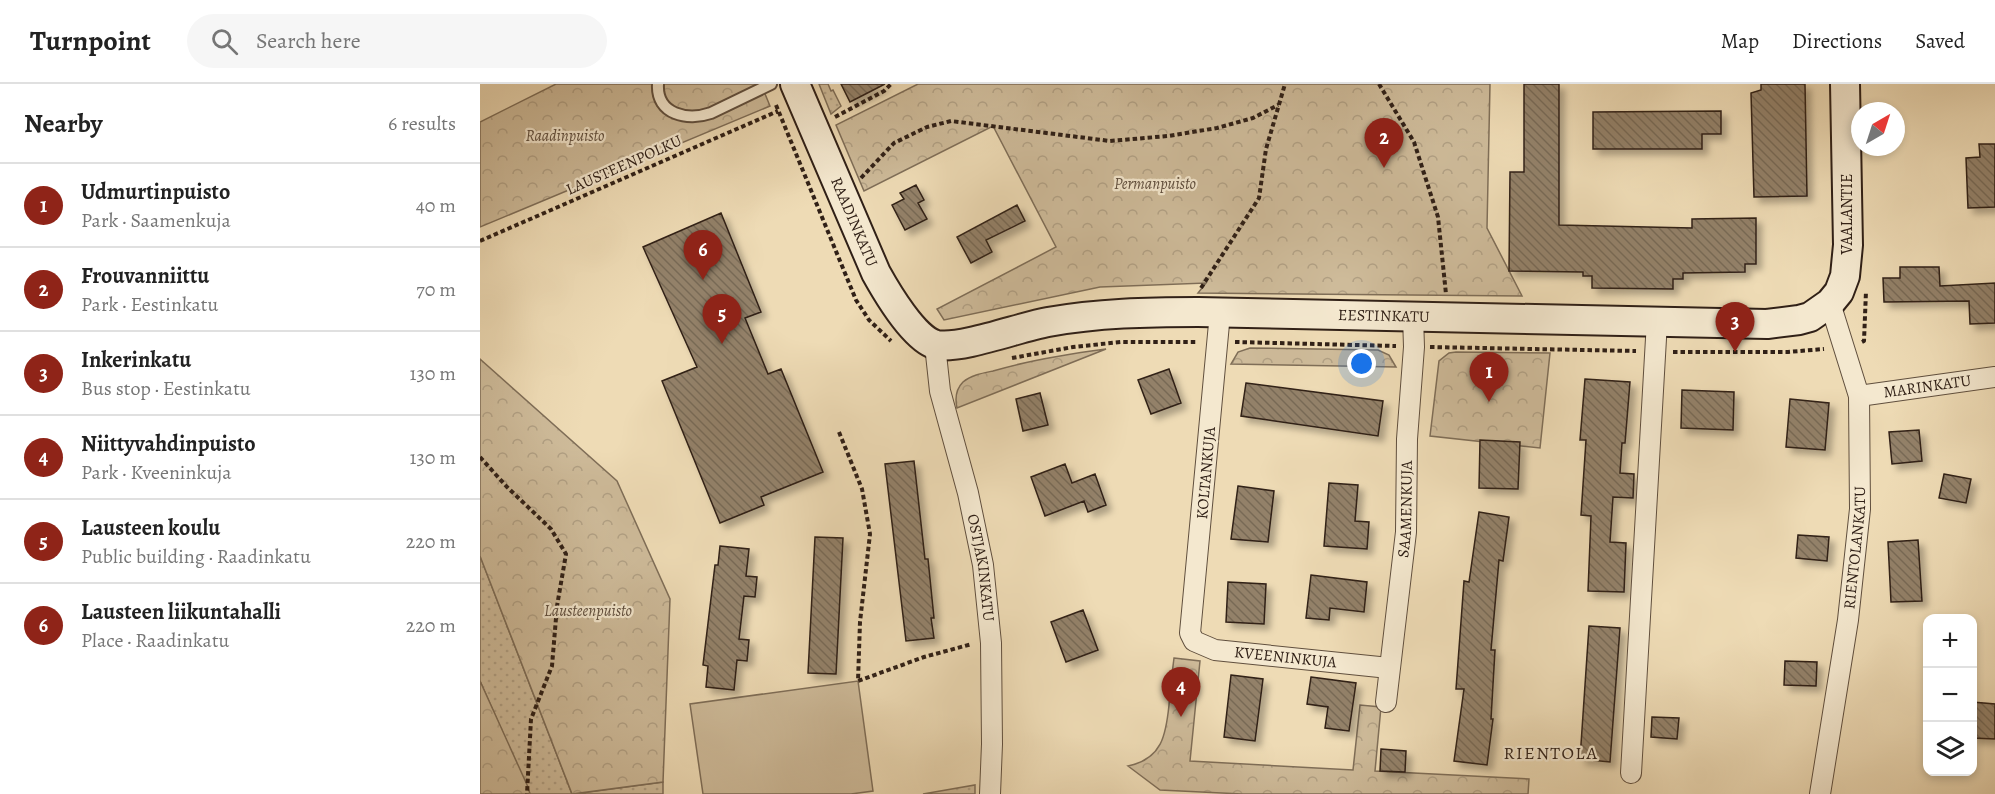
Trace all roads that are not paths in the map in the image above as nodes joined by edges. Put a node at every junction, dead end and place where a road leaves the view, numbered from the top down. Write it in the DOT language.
graph roads {
  1 [pos="658,84"];
  2 [pos="771,84"];
  3 [pos="795,84"];
  4 [pos="1845,84"];
  5 [pos="1830,303"];
  6 [pos="1220,313"];
  7 [pos="1413,316"];
  8 [pos="1657,321"];
  9 [pos="935,345"];
  10 [pos="1995,377"];
  11 [pos="1859,396"];
  12 [pos="1190,633"];
  13 [pos="1389,668"];
  14 [pos="1386,702"];
  15 [pos="1631,774"];
  16 [pos="990,794"];
  17 [pos="1820,794"];
  1 -- 2 [label="lane"];
  3 -- 9 [label="street, RAADINKATU"];
  4 -- 5 [label="street, VAALANTIE"];
  5 -- 8 [label="street, EESTINKATU"];
  5 -- 11 [label="street, RIENTOLANKATU"];
  6 -- 7 [label="street, EESTINKATU"];
  6 -- 9 [label="street, EESTINKATU"];
  6 -- 12 [label="street, KOLTANKUJA"];
  7 -- 8 [label="street, EESTINKATU"];
  7 -- 13 [label="street, SAAMENKUJA"];
  8 -- 15 [label="street"];
  9 -- 16 [label="street, OSTJAKINKATU"];
  10 -- 11 [label="street, MARINKATU"];
  11 -- 17 [label="street, RIENTOLANKATU"];
  12 -- 13 [label="street, KVEENINKUJA"];
  13 -- 14 [label="street, SAAMENKUJA"];
}
